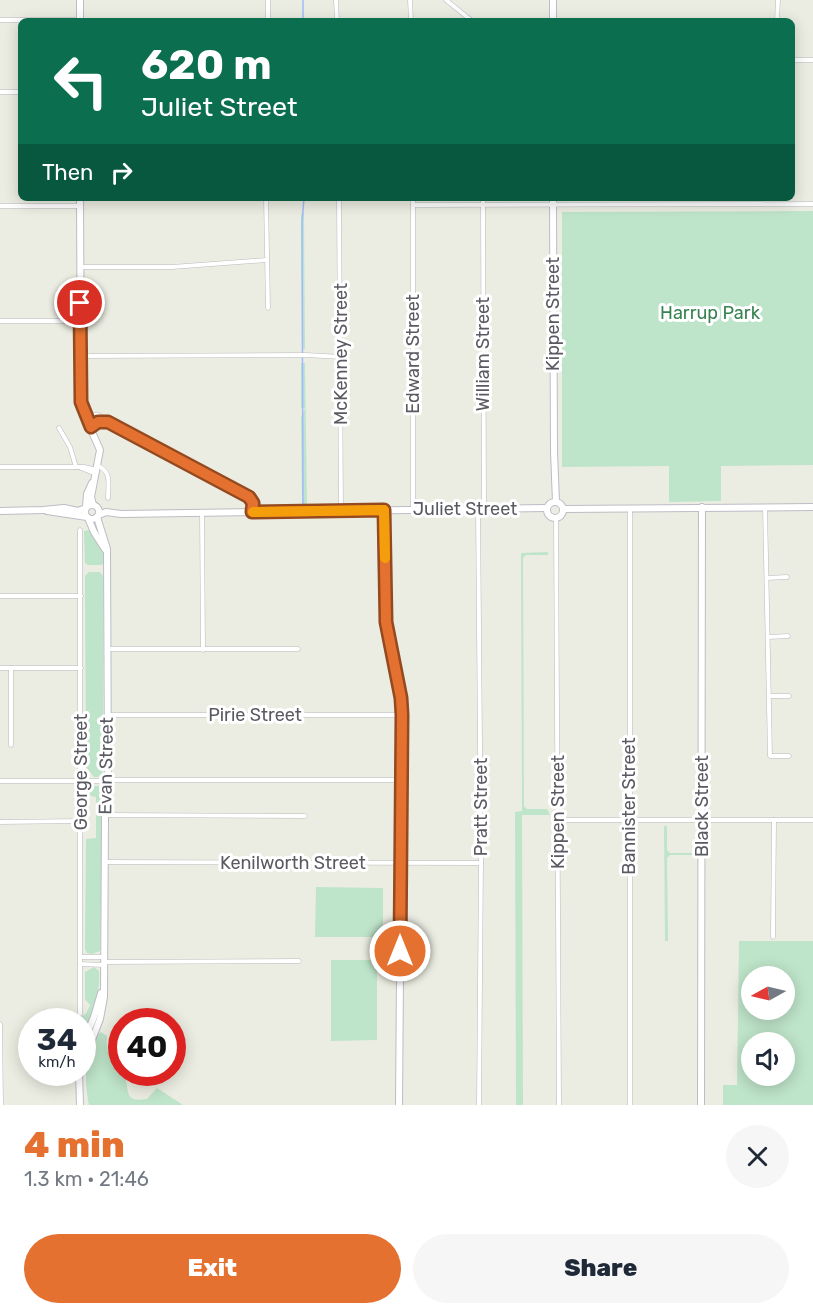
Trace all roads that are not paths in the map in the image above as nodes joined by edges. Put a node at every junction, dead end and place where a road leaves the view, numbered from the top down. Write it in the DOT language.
graph roads {
  1 [pos="80,0"];
  2 [pos="268,0"];
  3 [pos="336,0"];
  4 [pos="410,0"];
  5 [pos="446,0"];
  6 [pos="553,0"];
  7 [pos="778,0"];
  8 [pos="80,18"];
  9 [pos="268,18"];
  10 [pos="337,18"];
  11 [pos="411,18"];
  12 [pos="468,18"];
  13 [pos="553,18"];
  14 [pos="777,18"];
  15 [pos="0,20"];
  16 [pos="18,20"];
  17 [pos="795,60"];
  18 [pos="813,60"];
  19 [pos="0,92"];
  20 [pos="18,92"];
  21 [pos="80,201"];
  22 [pos="266,201"];
  23 [pos="339,201"];
  24 [pos="412,201"];
  25 [pos="553,201"];
  26 [pos="483,204"];
  27 [pos="813,204"];
  28 [pos="413,205"];
  29 [pos="0,206"];
  30 [pos="80,206"];
  31 [pos="266,260"];
  32 [pos="80,267"];
  33 [pos="268,308"];
  34 [pos="0,321"];
  35 [pos="80,321"];
  36 [pos="81,356"];
  37 [pos="342,357"];
  38 [pos="85,415"];
  39 [pos="108,422"];
  40 [pos="91,427"];
  41 [pos="59,428"];
  42 [pos="0,467"];
  43 [pos="78,467"];
  44 [pos="96,472"];
  45 [pos="249,497"];
  46 [pos="108,498"];
  47 [pos="556,502"];
  48 [pos="90,506"];
  49 [pos="702,507"];
  50 [pos="765,507"];
  51 [pos="813,507"];
  52 [pos="547,508"];
  53 [pos="630,508"];
  54 [pos="564,509"];
  55 [pos="43,510"];
  56 [pos="384,510"];
  57 [pos="413,510"];
  58 [pos="481,510"];
  59 [pos="0,511"];
  60 [pos="341,511"];
  61 [pos="202,512"];
  62 [pos="252,512"];
  63 [pos="265,512"];
  64 [pos="130,513"];
  65 [pos="98,516"];
  66 [pos="88,518"];
  67 [pos="556,519"];
  68 [pos="80,530"];
  69 [pos="107,555"];
  70 [pos="787,577"];
  71 [pos="767,578"];
  72 [pos="0,596"];
  73 [pos="81,596"];
  74 [pos="788,636"];
  75 [pos="768,637"];
  76 [pos="298,649"];
  77 [pos="108,650"];
  78 [pos="203,650"];
  79 [pos="0,668"];
  80 [pos="11,668"];
  81 [pos="81,668"];
  82 [pos="769,696"];
  83 [pos="789,696"];
  84 [pos="107,715"];
  85 [pos="402,715"];
  86 [pos="11,745"];
  87 [pos="789,756"];
  88 [pos="81,780"];
  89 [pos="107,780"];
  90 [pos="401,780"];
  91 [pos="0,781"];
  92 [pos="105,815"];
  93 [pos="305,816"];
  94 [pos="702,819"];
  95 [pos="558,820"];
  96 [pos="629,820"];
  97 [pos="774,820"];
  98 [pos="813,820"];
  99 [pos="82,821"];
  100 [pos="0,822"];
  101 [pos="105,862"];
  102 [pos="400,863"];
  103 [pos="481,863"];
  104 [pos="773,937"];
  105 [pos="80,957"];
  106 [pos="104,961"];
  107 [pos="299,961"];
  108 [pos="80,964"];
  109 [pos="80,1008"];
  110 [pos="96,1018"];
  111 [pos="0,1024"];
  112 [pos="80,1086"];
  113 [pos="1,1105"];
  114 [pos="80,1105"];
  115 [pos="399,1105"];
  116 [pos="479,1105"];
  117 [pos="559,1105"];
  118 [pos="630,1105"];
  119 [pos="701,1105"];
  1 -- 8 [label="street"];
  2 -- 9 [label="street"];
  3 -- 10 [label="street"];
  4 -- 11 [label="street"];
  5 -- 12 [label="street"];
  6 -- 13 [label="street"];
  7 -- 14 [label="street"];
  15 -- 16 [label="street"];
  17 -- 18 [label="street"];
  19 -- 20 [label="street"];
  21 -- 30 [label="street"];
  22 -- 31 [label="street"];
  23 -- 37 [label="street, McKenney Street"];
  24 -- 28 [label="street, Edward Street"];
  25 -- 26 [label="street"];
  25 -- 27 [label="street"];
  25 -- 47 [label="street, Kippen Street"];
  26 -- 28 [label="street"];
  26 -- 58 [label="street, William Street"];
  28 -- 57 [label="street, Edward Street"];
  29 -- 30 [label="street"];
  30 -- 32 [label="street"];
  31 -- 32 [label="street"];
  31 -- 33 [label="street"];
  32 -- 35 [label="street"];
  34 -- 35 [label="street"];
  35 -- 36 [label="street"];
  36 -- 37 [label="street"];
  36 -- 38 [label="street"];
  37 -- 60 [label="street, McKenney Street"];
  38 -- 39 [label="street"];
  38 -- 40 [label="street"];
  39 -- 40 [label="street"];
  39 -- 45 [label="street"];
  40 -- 44 [label="street"];
  41 -- 43 [label="street"];
  42 -- 43 [label="street"];
  43 -- 44 [label="street"];
  44 -- 46 [label="street"];
  44 -- 48 [label="street"];
  45 -- 62 [label="street"];
  45 -- 63 [label="street"];
  47 -- 52 [label="street"];
  47 -- 54 [label="street"];
  48 -- 55 [label="street, Juliet Street"];
  48 -- 64 [label="street, Juliet Street"];
  48 -- 65 [label="street"];
  48 -- 66 [label="street"];
  49 -- 50 [label="street"];
  49 -- 53 [label="street"];
  49 -- 94 [label="street, Black Street"];
  50 -- 51 [label="street"];
  50 -- 71 [label="street"];
  52 -- 58 [label="street, Juliet Street"];
  52 -- 67 [label="street"];
  53 -- 54 [label="street"];
  53 -- 96 [label="street, Bannister Street"];
  54 -- 67 [label="street"];
  55 -- 59 [label="street, Juliet Street"];
  55 -- 66 [label="street, Juliet Street"];
  56 -- 57 [label="street, Juliet Street"];
  56 -- 60 [label="street, Juliet Street"];
  56 -- 85 [label="street"];
  57 -- 58 [label="street, Juliet Street"];
  58 -- 103 [label="street, Pratt Street"];
  60 -- 63 [label="street, Juliet Street"];
  61 -- 62 [label="street, Juliet Street"];
  61 -- 64 [label="street, Juliet Street"];
  61 -- 78 [label="street"];
  62 -- 63 [label="street, Juliet Street"];
  64 -- 65 [label="street, Juliet Street"];
  65 -- 66 [label="street"];
  65 -- 69 [label="street, Evan Street"];
  66 -- 69 [label="street, Evan Street"];
  67 -- 95 [label="street, Kippen Street"];
  68 -- 73 [label="street, George Street"];
  69 -- 77 [label="street, Evan Street"];
  70 -- 71 [label="street"];
  71 -- 75 [label="street"];
  72 -- 73 [label="street"];
  73 -- 81 [label="street, George Street"];
  74 -- 75 [label="street"];
  75 -- 82 [label="street"];
  76 -- 78 [label="street"];
  77 -- 78 [label="street"];
  77 -- 84 [label="street, Evan Street"];
  79 -- 80 [label="street"];
  80 -- 81 [label="street"];
  80 -- 86 [label="street"];
  81 -- 88 [label="street, George Street"];
  82 -- 83 [label="street"];
  82 -- 87 [label="street"];
  84 -- 85 [label="street, Pirie Street"];
  84 -- 89 [label="street, Evan Street"];
  85 -- 90 [label="street"];
  88 -- 89 [label="street"];
  88 -- 91 [label="street"];
  88 -- 99 [label="street, George Street"];
  89 -- 90 [label="street"];
  89 -- 92 [label="street, Evan Street"];
  90 -- 102 [label="street"];
  92 -- 93 [label="street"];
  92 -- 101 [label="street, Evan Street"];
  94 -- 96 [label="street"];
  94 -- 97 [label="street"];
  94 -- 119 [label="street, Black Street"];
  95 -- 96 [label="street"];
  95 -- 117 [label="street, Kippen Street"];
  96 -- 118 [label="street, Bannister Street"];
  97 -- 98 [label="street"];
  97 -- 104 [label="street"];
  99 -- 100 [label="street"];
  99 -- 105 [label="street, George Street"];
  101 -- 102 [label="street, Kenilworth Street"];
  101 -- 106 [label="street, Evan Street"];
  102 -- 103 [label="street, Kenilworth Street"];
  102 -- 115 [label="street"];
  103 -- 116 [label="street, Pratt Street"];
  105 -- 106 [label="street"];
  105 -- 108 [label="street, George Street"];
  106 -- 107 [label="street"];
  106 -- 108 [label="street"];
  106 -- 110 [label="street, Evan Street"];
  108 -- 109 [label="street, George Street"];
  111 -- 113 [label="street"];
  112 -- 114 [label="street"];
}
